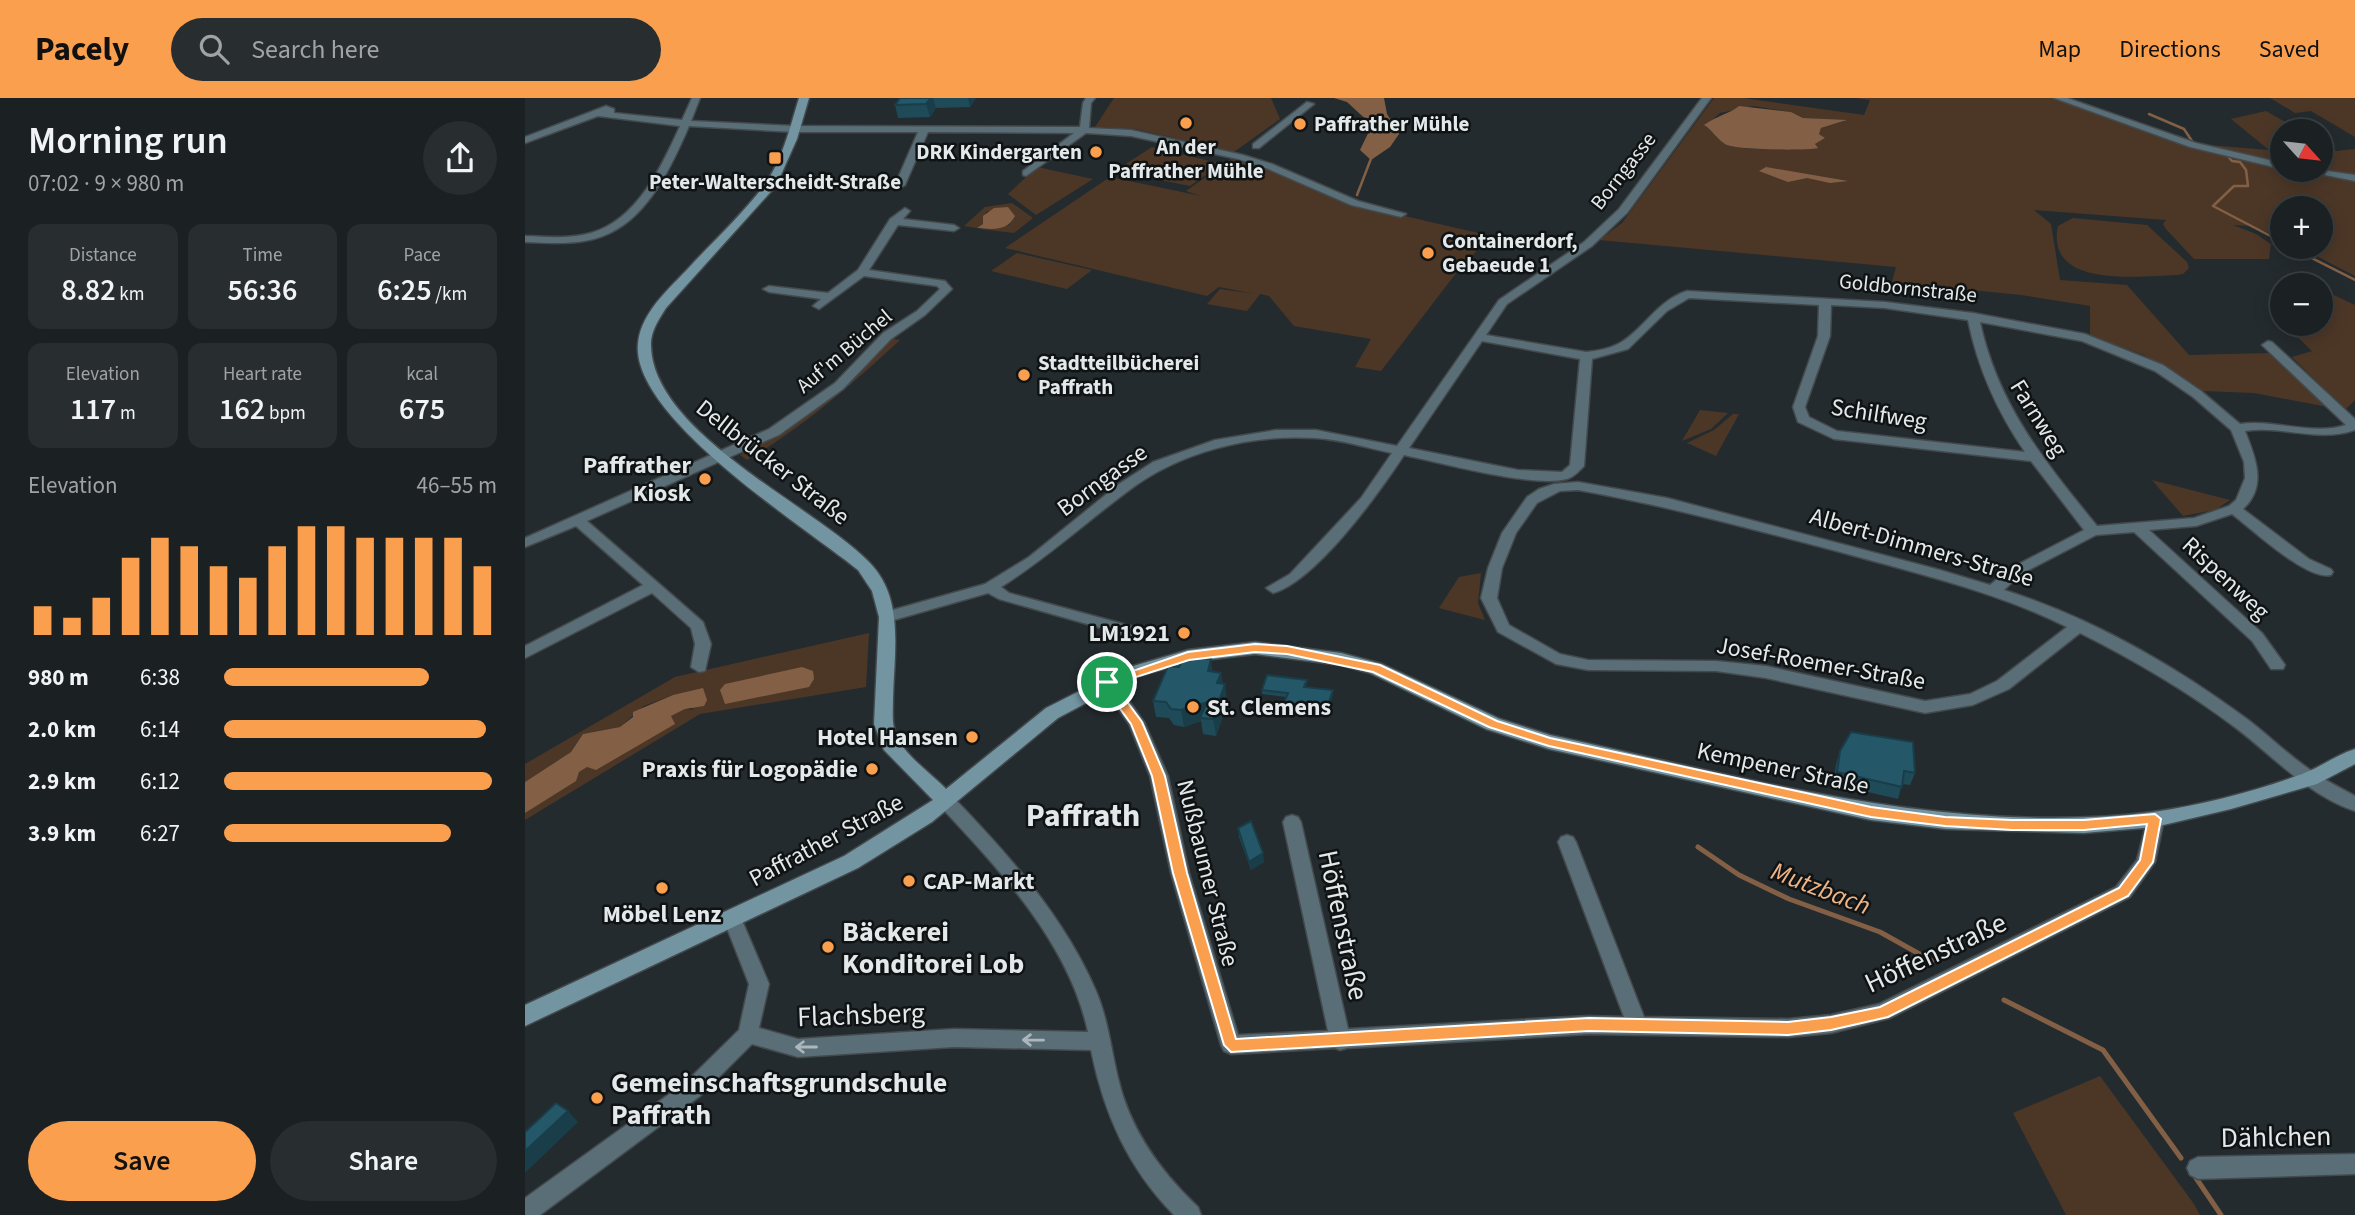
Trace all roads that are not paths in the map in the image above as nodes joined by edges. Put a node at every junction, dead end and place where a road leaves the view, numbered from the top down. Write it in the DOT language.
graph roads {
  1 [pos="697,98"];
  2 [pos="804,98"];
  3 [pos="1091,98"];
  4 [pos="1707,98"];
  5 [pos="2058,98"];
  6 [pos="1310,104"];
  7 [pos="686,123"];
  8 [pos="795,129"];
  9 [pos="924,130"];
  10 [pos="1084,130"];
  11 [pos="525,139"];
  12 [pos="1256,146"];
  13 [pos="2270,163"];
  14 [pos="1026,173"];
  15 [pos="2333,174"];
  16 [pos="2355,178"];
  17 [pos="901,185"];
  18 [pos="905,211"];
  19 [pos="1401,214"];
  20 [pos="894,221"];
  21 [pos="954,228"];
  22 [pos="525,239"];
  23 [pos="862,272"];
  24 [pos="769,289"];
  25 [pos="830,297"];
  26 [pos="1825,300"];
  27 [pos="819,306"];
  28 [pos="1973,316"];
  29 [pos="1478,337"];
  30 [pos="2268,345"];
  31 [pos="1586,356"];
  32 [pos="2355,426"];
  33 [pos="2237,428"];
  34 [pos="1401,449"];
  35 [pos="722,457"];
  36 [pos="2032,457"];
  37 [pos="1557,482"];
  38 [pos="2234,509"];
  39 [pos="578,520"];
  40 [pos="2139,528"];
  41 [pos="2094,531"];
  42 [pos="525,543"];
  43 [pos="2326,572"];
  44 [pos="652,587"];
  45 [pos="990,587"];
  46 [pos="1273,588"];
  47 [pos="1994,590"];
  48 [pos="887,617"];
  49 [pos="2077,626"];
  50 [pos="1133,632"];
  51 [pos="525,653"];
  52 [pos="1210,653"];
  53 [pos="2277,665"];
  54 [pos="699,667"];
  55 [pos="1107,682"];
  56 [pos="2355,756"];
  57 [pos="2310,779"];
  58 [pos="945,800"];
  59 [pos="2355,804"];
  60 [pos="2155,819"];
  61 [pos="1292,822"];
  62 [pos="1567,842"];
  63 [pos="732,918"];
  64 [pos="525,1016"];
  65 [pos="1637,1025"];
  66 [pos="748,1034"];
  67 [pos="1101,1041"];
  68 [pos="1340,1041"];
  69 [pos="1231,1045"];
  70 [pos="2355,1164"];
  71 [pos="2198,1168"];
  72 [pos="525,1212"];
  73 [pos="1191,1215"];
  1 -- 7 [label="street"];
  2 -- 8 [label="main road, Dellbrücker Straße"];
  3 -- 10 [label="street"];
  4 -- 29 [label="street, Borngasse"];
  5 -- 13 [label="street"];
  6 -- 12 [label="street"];
  7 -- 8 [label="street"];
  7 -- 11 [label="street"];
  7 -- 22 [label="street"];
  8 -- 9 [label="street"];
  8 -- 35 [label="main road, Dellbrücker Straße"];
  9 -- 10 [label="street"];
  9 -- 17 [label="street"];
  10 -- 14 [label="street"];
  10 -- 19 [label="street"];
  15 -- 16 [label="street"];
  18 -- 20 [label="street"];
  20 -- 21 [label="street"];
  20 -- 23 [label="street"];
  23 -- 25 [label="street"];
  23 -- 35 [label="street, Auf'm Büchel"];
  24 -- 25 [label="street"];
  25 -- 27 [label="street"];
  26 -- 28 [label="street, Goldbornstraße"];
  26 -- 31 [label="street, Goldbornstraße"];
  26 -- 36 [label="street, Schilfweg"];
  28 -- 33 [label="street, Goldbornstraße"];
  28 -- 36 [label="street, Farnweg"];
  29 -- 31 [label="street, Goldbornstraße"];
  29 -- 34 [label="street, Borngasse"];
  30 -- 32 [label="street"];
  31 -- 37 [label="street, Josef-Roemer-Straße"];
  32 -- 33 [label="street"];
  33 -- 38 [label="street, Goldbornstraße"];
  34 -- 37 [label="street, Albert-Dimmers-Straße"];
  34 -- 45 [label="street, Borngasse"];
  34 -- 46 [label="street, Borngasse"];
  35 -- 39 [label="street"];
  35 -- 48 [label="main road, Dellbrücker Straße"];
  36 -- 41 [label="street, Farnweg"];
  37 -- 47 [label="street, Albert-Dimmers-Straße"];
  37 -- 49 [label="street, Josef-Roemer-Straße"];
  38 -- 40 [label="street"];
  38 -- 43 [label="street"];
  39 -- 42 [label="street"];
  39 -- 44 [label="street"];
  40 -- 41 [label="street"];
  40 -- 53 [label="street, Rispenweg"];
  41 -- 47 [label="street"];
  44 -- 51 [label="street"];
  44 -- 54 [label="street"];
  45 -- 48 [label="street, Borngasse"];
  45 -- 50 [label="street"];
  47 -- 49 [label="street, Albert-Dimmers-Straße"];
  48 -- 58 [label="main road, Dellbrücker Straße"];
  49 -- 57 [label="street, Albert-Dimmers-Straße"];
  52 -- 55 [label="main road, Paffrather Straße"];
  52 -- 60 [label="main road, Kempener Straße"];
  55 -- 58 [label="main road, Paffrather Straße"];
  55 -- 69 [label="street, Nußbaumer Straße"];
  56 -- 57 [label="main road, Kempener Straße"];
  57 -- 59 [label="street, Albert-Dimmers-Straße"];
  57 -- 60 [label="main road, Kempener Straße"];
  58 -- 63 [label="main road, Paffrather Straße"];
  58 -- 67 [label="street"];
  60 -- 65 [label="street, Höffenstraße"];
  61 -- 68 [label="street, Höffenstraße"];
  62 -- 65 [label="street"];
  63 -- 64 [label="main road, Paffrather Straße"];
  63 -- 66 [label="street"];
  65 -- 68 [label="street, Höffenstraße"];
  67 -- 66 [label="street, Flachsberg, one-way"];
  66 -- 72 [label="street"];
  67 -- 73 [label="street"];
  68 -- 69 [label="street, Höffenstraße"];
  70 -- 71 [label="street, Dählchen"];
}
